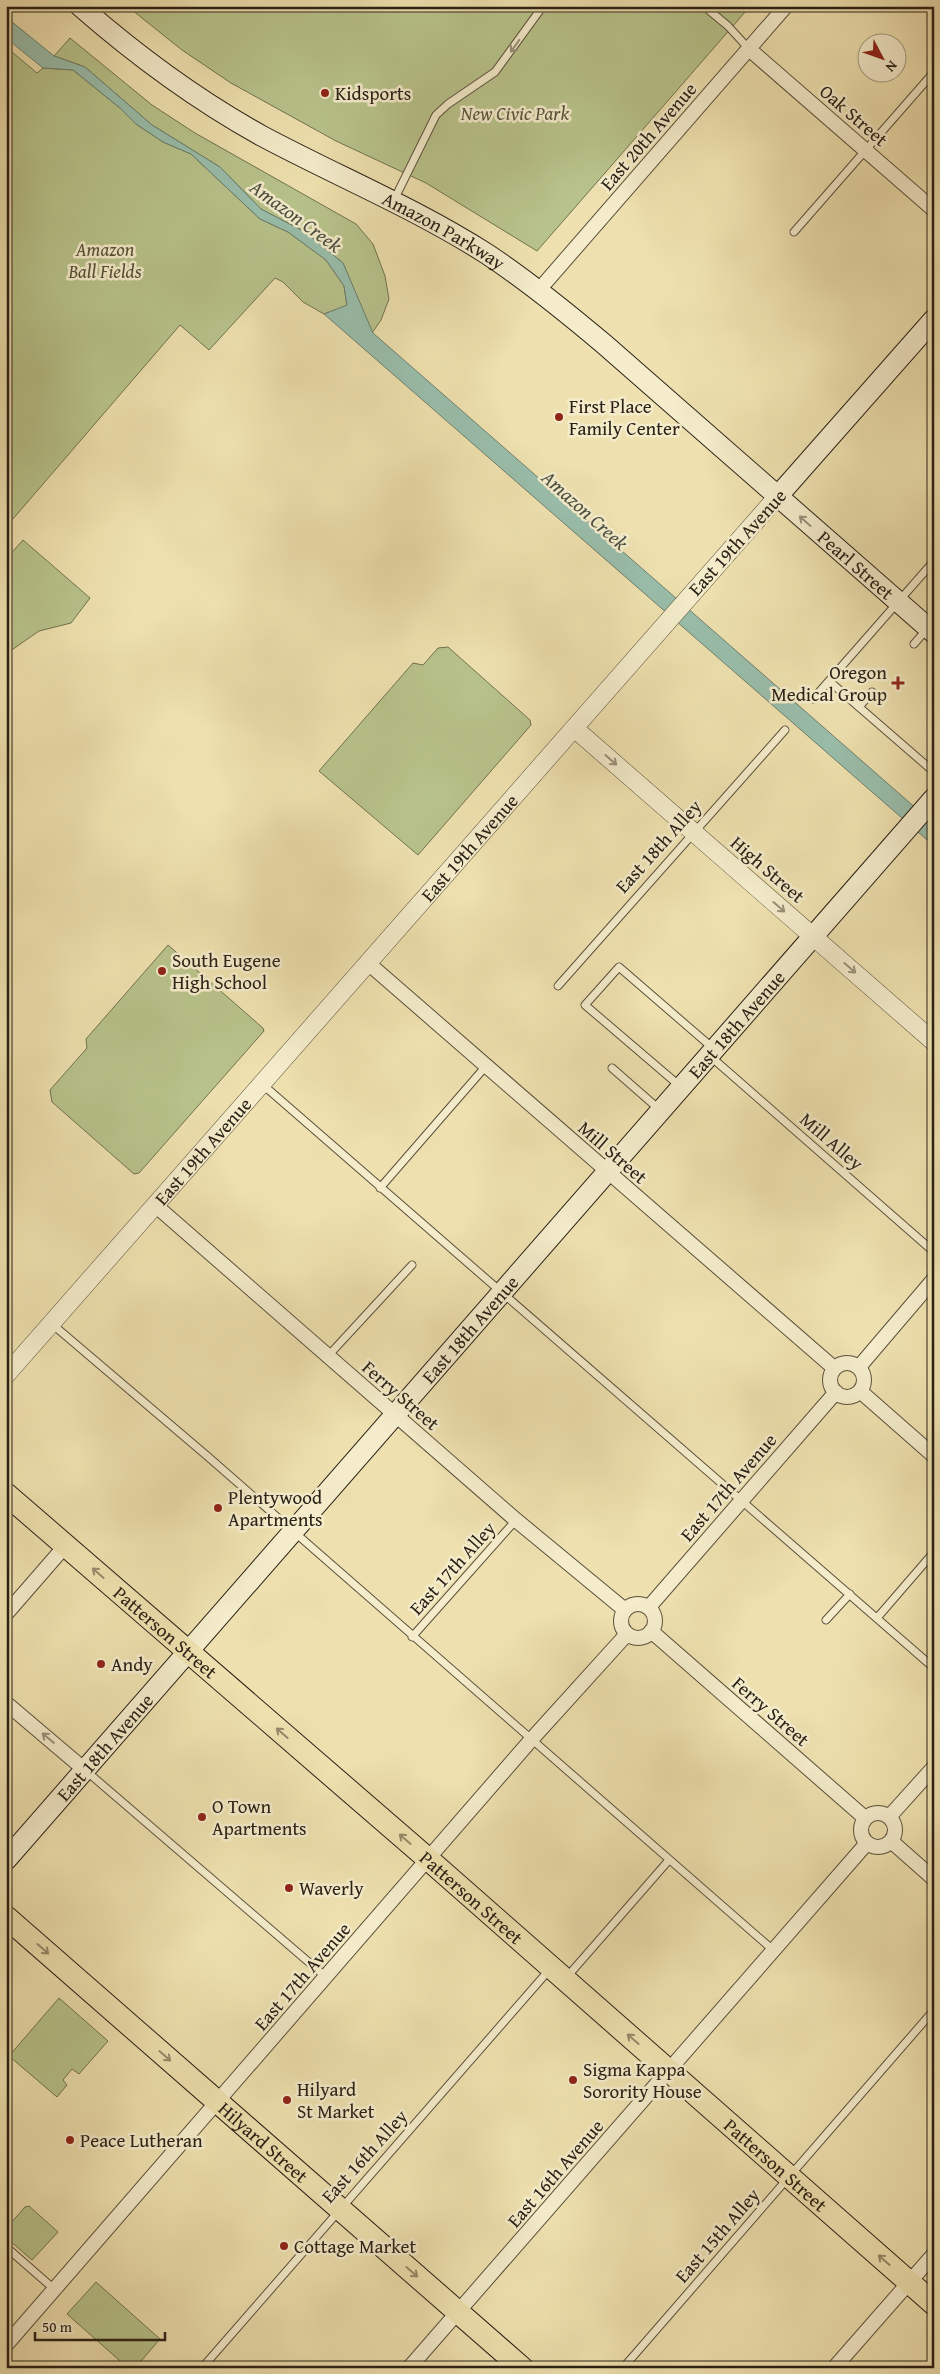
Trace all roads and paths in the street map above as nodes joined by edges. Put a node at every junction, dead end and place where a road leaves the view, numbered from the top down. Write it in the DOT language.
graph roads {
  1 [pos="80,6"];
  2 [pos="543,6"];
  3 [pos="704,6"];
  4 [pos="786,6"];
  5 [pos="749,49"];
  6 [pos="934,72"];
  7 [pos="865,150"];
  8 [pos="393,200"];
  9 [pos="934,210"];
  10 [pos="794,232"];
  11 [pos="538,291"];
  12 [pos="934,319"];
  13 [pos="777,497"];
  14 [pos="934,561"];
  15 [pos="898,601"];
  16 [pos="931,631"];
  17 [pos="914,644"];
  18 [pos="829,681"];
  19 [pos="872,692"];
  20 [pos="813,699"];
  21 [pos="859,707"];
  22 [pos="574,728"];
  23 [pos="785,730"];
  24 [pos="934,772"];
  25 [pos="929,804"];
  26 [pos="694,832"];
  27 [pos="813,936"];
  28 [pos="368,963"];
  29 [pos="558,986"];
  30 [pos="934,1042"];
  31 [pos="712,1052"];
  32 [pos="486,1066"];
  33 [pos="612,1068"];
  34 [pos="262,1084"];
  35 [pos="681,1087"];
  36 [pos="661,1110"];
  37 [pos="607,1172"];
  38 [pos="380,1188"];
  39 [pos="155,1205"];
  40 [pos="934,1252"];
  41 [pos="412,1265"];
  42 [pos="934,1279"];
  43 [pos="501,1293"];
  44 [pos="51,1323"];
  45 [pos="328,1356"];
  46 [pos="859,1367"];
  47 [pos="834,1368"];
  48 [pos="6,1375"];
  49 [pos="860,1391"];
  50 [pos="836,1392"];
  51 [pos="396,1416"];
  52 [pos="934,1456"];
  53 [pos="6,1494"];
  54 [pos="741,1500"];
  55 [pos="516,1520"];
  56 [pos="293,1532"];
  57 [pos="66,1545"];
  58 [pos="934,1552"];
  59 [pos="850,1594"];
  60 [pos="649,1608"];
  61 [pos="625,1610"];
  62 [pos="6,1614"];
  63 [pos="877,1618"];
  64 [pos="826,1620"];
  65 [pos="651,1631"];
  66 [pos="627,1634"];
  67 [pos="412,1637"];
  68 [pos="188,1651"];
  69 [pos="934,1668"];
  70 [pos="6,1703"];
  71 [pos="532,1740"];
  72 [pos="934,1767"];
  73 [pos="85,1770"];
  74 [pos="889,1817"];
  75 [pos="865,1818"];
  76 [pos="891,1841"];
  77 [pos="867,1843"];
  78 [pos="428,1859"];
  79 [pos="6,1860"];
  80 [pos="669,1860"];
  81 [pos="934,1879"];
  82 [pos="6,1917"];
  83 [pos="773,1950"];
  84 [pos="558,1973"];
  85 [pos="326,1977"];
  86 [pos="934,2010"];
  87 [pos="670,2070"];
  88 [pos="217,2102"];
  89 [pos="789,2176"];
  90 [pos="340,2208"];
  91 [pos="6,2247"];
  92 [pos="934,2254"];
  93 [pos="910,2283"];
  94 [pos="54,2289"];
  95 [pos="934,2304"];
  96 [pos="458,2312"];
  97 [pos="6,2345"];
  98 [pos="202,2368"];
  99 [pos="409,2368"];
  100 [pos="522,2368"];
  101 [pos="623,2368"];
  102 [pos="834,2368"];
  1 -- 8 [label="main road, Amazon Parkway"];
  2 -- 8 [label="lane, one-way"];
  3 -- 5 [label="lane"];
  4 -- 5 [label="street, East 20th Avenue"];
  5 -- 7 [label="street, Oak Street"];
  5 -- 11 [label="street, East 20th Avenue"];
  6 -- 7 [label="lane"];
  7 -- 9 [label="street, Oak Street"];
  7 -- 10 [label="lane"];
  8 -- 11 [label="main road, Amazon Parkway"];
  11 -- 13 [label="main road, Amazon Parkway"];
  12 -- 13 [label="main road, East 19th Avenue"];
  15 -- 13 [label="main road, Pearl Street, one-way"];
  13 -- 22 [label="street, East 19th Avenue"];
  14 -- 15 [label="lane"];
  15 -- 16 [label="main road, Pearl Street"];
  15 -- 18 [label="lane"];
  16 -- 17 [label="lane"];
  18 -- 20 [label="lane"];
  18 -- 21 [label="lane"];
  19 -- 21 [label="lane"];
  21 -- 24 [label="lane"];
  22 -- 26 [label="street, High Street, one-way"];
  22 -- 28 [label="street, East 19th Avenue"];
  23 -- 26 [label="lane, East 18th Alley"];
  25 -- 27 [label="main road, East 18th Avenue"];
  26 -- 27 [label="street, High Street, one-way"];
  26 -- 29 [label="lane, East 18th Alley"];
  27 -- 30 [label="street, High Street, one-way"];
  27 -- 31 [label="main road, East 18th Avenue"];
  28 -- 32 [label="street, Mill Street"];
  28 -- 34 [label="street, East 19th Avenue"];
  31 -- 35 [label="main road, East 18th Avenue"];
  31 -- 35 [label="lane, Mill Alley"];
  31 -- 40 [label="lane, Mill Alley"];
  32 -- 37 [label="street, Mill Street"];
  32 -- 38 [label="lane"];
  33 -- 36 [label="lane"];
  34 -- 38 [label="lane"];
  34 -- 39 [label="street, East 19th Avenue"];
  35 -- 36 [label="main road, East 18th Avenue"];
  36 -- 37 [label="main road, East 18th Avenue"];
  37 -- 43 [label="main road, East 18th Avenue"];
  37 -- 47 [label="street, Mill Street"];
  38 -- 43 [label="lane"];
  39 -- 44 [label="street, East 19th Avenue"];
  39 -- 45 [label="street, Ferry Street"];
  41 -- 45 [label="lane"];
  42 -- 46 [label="street"];
  43 -- 51 [label="main road, East 18th Avenue"];
  43 -- 54 [label="lane"];
  44 -- 48 [label="street, East 19th Avenue"];
  44 -- 56 [label="lane"];
  45 -- 51 [label="street, Ferry Street"];
  46 -- 47 [label="street"];
  46 -- 49 [label="street"];
  47 -- 50 [label="street"];
  49 -- 50 [label="street"];
  49 -- 52 [label="street"];
  50 -- 54 [label="street, East 17th Avenue"];
  51 -- 55 [label="street, Ferry Street"];
  51 -- 56 [label="main road, East 18th Avenue"];
  53 -- 57 [label="main road, Patterson Street"];
  54 -- 59 [label="lane"];
  54 -- 60 [label="street, East 17th Avenue"];
  55 -- 61 [label="street, Ferry Street"];
  55 -- 67 [label="lane, East 17th Alley"];
  56 -- 67 [label="lane"];
  56 -- 68 [label="main road, East 18th Avenue"];
  57 -- 62 [label="street"];
  68 -- 57 [label="main road, Patterson Street, one-way"];
  58 -- 63 [label="lane"];
  59 -- 63 [label="lane"];
  59 -- 64 [label="lane"];
  60 -- 61 [label="street"];
  60 -- 65 [label="street"];
  61 -- 66 [label="street"];
  63 -- 69 [label="lane"];
  65 -- 66 [label="street"];
  65 -- 75 [label="street, Ferry Street"];
  66 -- 71 [label="street, East 17th Avenue"];
  67 -- 71 [label="lane"];
  68 -- 73 [label="main road, East 18th Avenue"];
  78 -- 68 [label="main road, Patterson Street, one-way"];
  73 -- 70 [label="street, one-way"];
  71 -- 78 [label="street, East 17th Avenue"];
  71 -- 80 [label="lane"];
  72 -- 74 [label="street"];
  73 -- 79 [label="main road, East 18th Avenue"];
  73 -- 85 [label="lane"];
  74 -- 75 [label="street"];
  74 -- 76 [label="street"];
  75 -- 77 [label="street"];
  76 -- 77 [label="street"];
  76 -- 81 [label="street"];
  77 -- 83 [label="street, East 16th Avenue"];
  78 -- 84 [label="main road, Patterson Street"];
  78 -- 85 [label="street, East 17th Avenue"];
  80 -- 83 [label="lane"];
  80 -- 84 [label="lane, East 16th Alley"];
  82 -- 88 [label="main road, Hilyard Street, one-way"];
  83 -- 87 [label="street, East 16th Avenue"];
  87 -- 84 [label="main road, Patterson Street, one-way"];
  84 -- 90 [label="lane, East 16th Alley"];
  85 -- 88 [label="street, East 17th Avenue"];
  86 -- 89 [label="lane, East 15th Alley"];
  87 -- 89 [label="main road, Patterson Street"];
  87 -- 96 [label="street, East 16th Avenue"];
  88 -- 90 [label="main road, Hilyard Street"];
  88 -- 94 [label="street, East 17th Avenue"];
  93 -- 89 [label="main road, Patterson Street, one-way"];
  89 -- 101 [label="lane, East 15th Alley"];
  90 -- 96 [label="main road, Hilyard Street, one-way"];
  90 -- 98 [label="lane, East 16th Alley"];
  91 -- 94 [label="lane"];
  92 -- 93 [label="street"];
  93 -- 95 [label="main road, Patterson Street"];
  93 -- 102 [label="street"];
  94 -- 97 [label="street, East 17th Avenue"];
  96 -- 99 [label="street, East 16th Avenue"];
  96 -- 100 [label="main road, Hilyard Street"];
}
